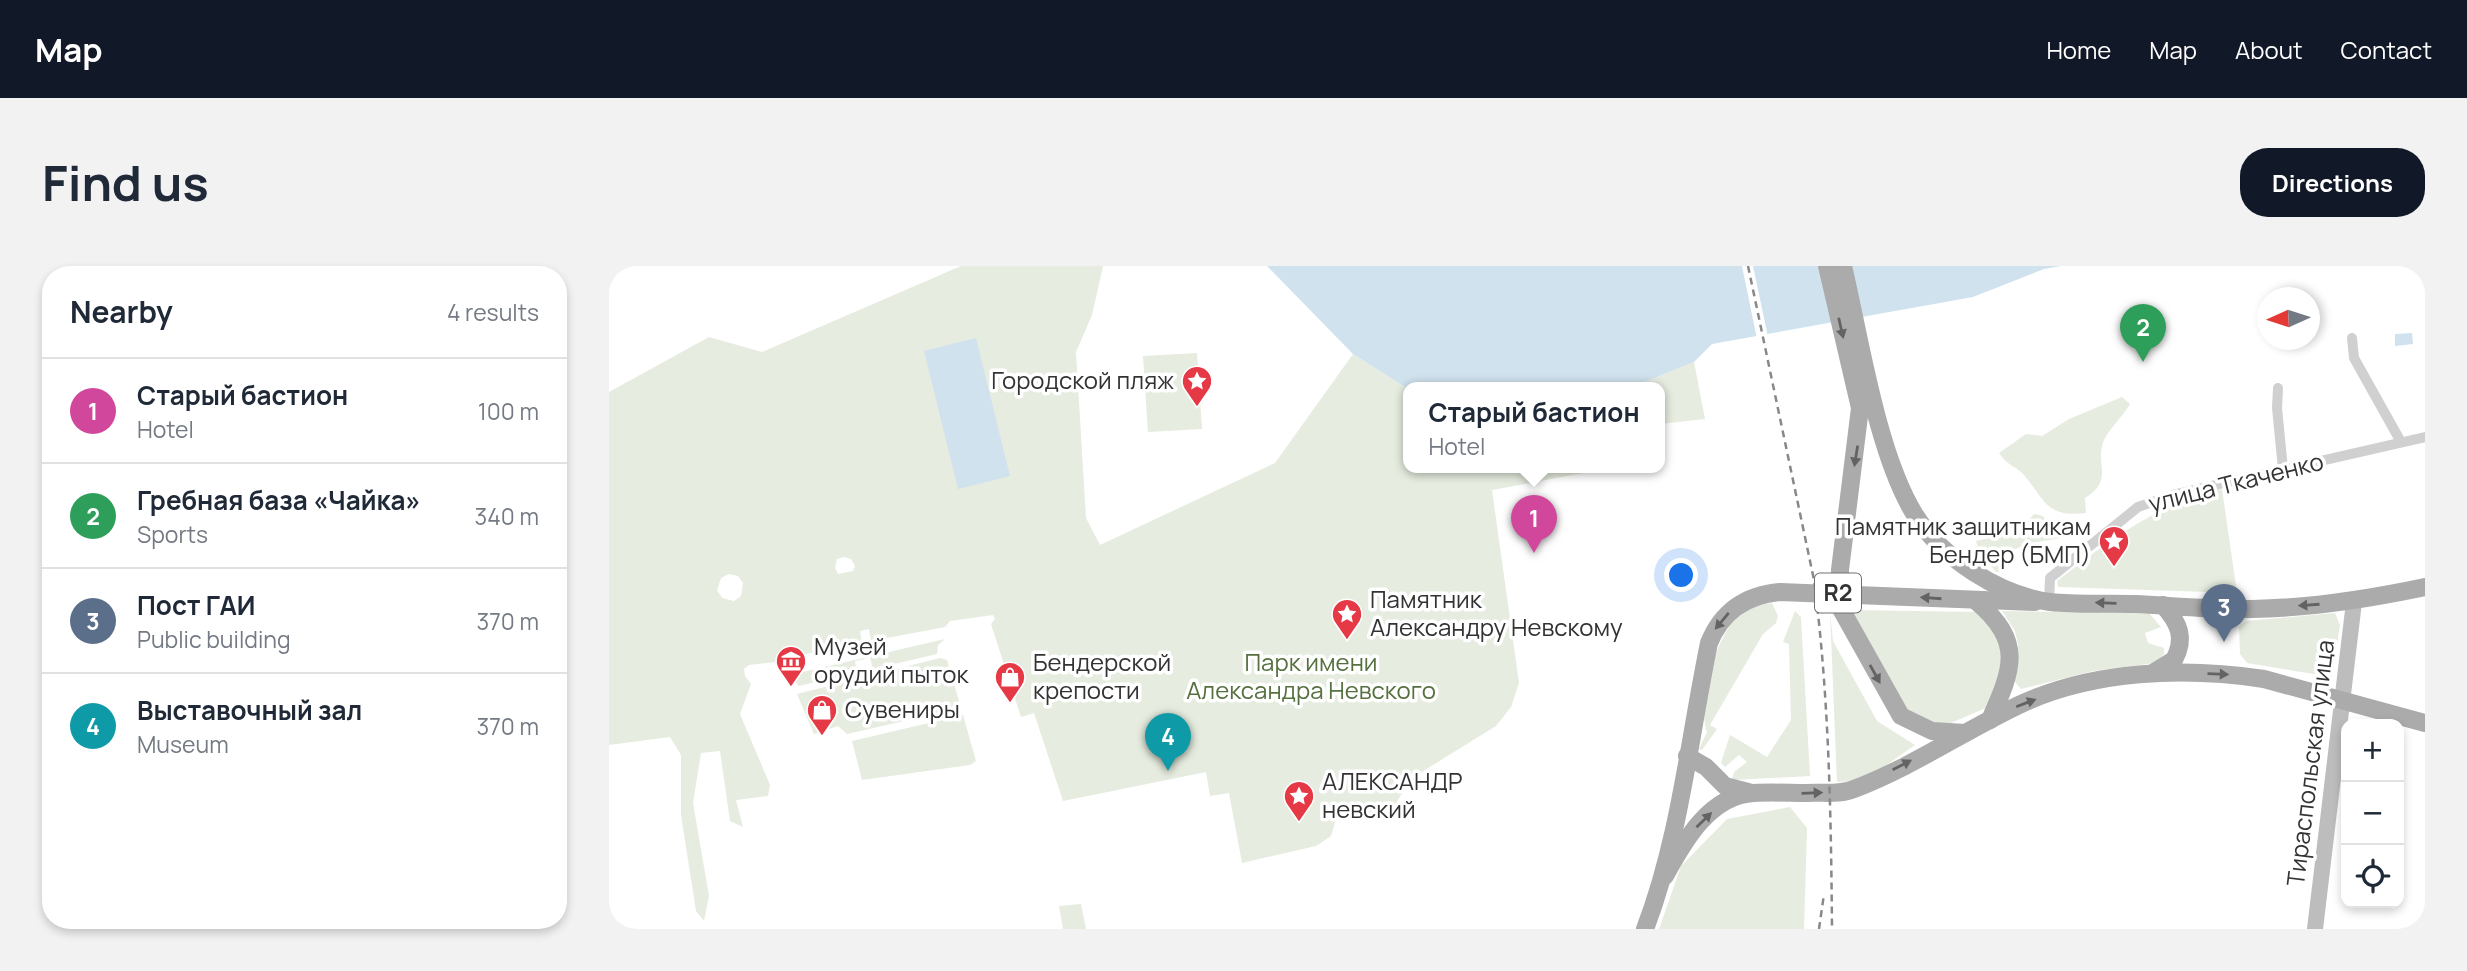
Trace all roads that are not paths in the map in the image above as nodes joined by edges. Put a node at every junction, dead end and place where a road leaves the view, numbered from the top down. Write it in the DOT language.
graph roads {
  1 [pos="1826,266"];
  2 [pos="1843,266"];
  3 [pos="2352,338"];
  4 [pos="1863,387"];
  5 [pos="2278,388"];
  6 [pos="2425,437"];
  7 [pos="2401,442"];
  8 [pos="2283,469"];
  9 [pos="2425,587"];
  10 [pos="1976,601"];
  11 [pos="2049,601"];
  12 [pos="2354,602"];
  13 [pos="2163,606"];
  14 [pos="2149,674"];
  15 [pos="2341,699"];
  16 [pos="1990,720"];
  17 [pos="2425,723"];
  18 [pos="1965,733"];
  19 [pos="1688,757"];
  20 [pos="1752,793"];
  21 [pos="1665,876"];
  22 [pos="1645,929"];
  23 [pos="2315,929"];
  1 -- 4 [label="main road, R2, one-way"];
  2 -- 4 [label="main road, R2"];
  3 -- 7 [label="street"];
  4 -- 11 [label="main road, R2"];
  4 -- 18 [label="main road, R2, one-way"];
  5 -- 8 [label="street"];
  6 -- 7 [label="street, улица Ткаченко"];
  7 -- 8 [label="street, улица Ткаченко"];
  8 -- 11 [label="street, улица Ткаченко"];
  9 -- 12 [label="main road"];
  10 -- 11 [label="main road, R2"];
  10 -- 16 [label="main road"];
  10 -- 19 [label="main road, R2, one-way"];
  13 -- 11 [label="main road, R2, one-way"];
  12 -- 13 [label="main road, one-way"];
  12 -- 15 [label="main road, Тираспольская улица"];
  13 -- 14 [label="main road, R2"];
  14 -- 15 [label="main road, one-way"];
  16 -- 14 [label="main road, R2, one-way"];
  15 -- 17 [label="main road"];
  15 -- 23 [label="main road, Тираспольская улица"];
  16 -- 18 [label="main road, R2"];
  20 -- 18 [label="main road, R2, one-way"];
  19 -- 20 [label="main road"];
  19 -- 21 [label="main road, R2"];
  21 -- 20 [label="main road, R2, one-way"];
  21 -- 22 [label="main road, R2"];
}
